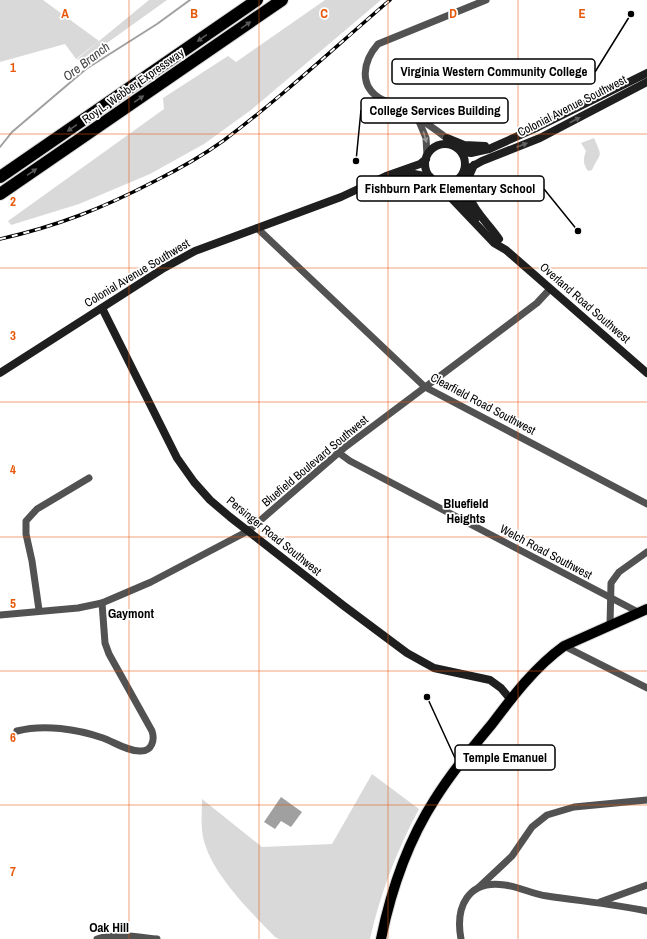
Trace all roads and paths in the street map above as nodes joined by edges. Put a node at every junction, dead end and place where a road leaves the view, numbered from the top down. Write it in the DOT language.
graph roads {
  1 [pos="257,0"];
  2 [pos="282,0"];
  3 [pos="486,0"];
  4 [pos="647,73"];
  5 [pos="647,82"];
  6 [pos="418,119"];
  7 [pos="447,138"];
  8 [pos="500,143"];
  9 [pos="454,145"];
  10 [pos="462,152"];
  11 [pos="426,158"];
  12 [pos="474,165"];
  13 [pos="463,173"];
  14 [pos="0,177"];
  15 [pos="432,179"];
  16 [pos="440,186"];
  17 [pos="360,191"];
  18 [pos="0,194"];
  19 [pos="341,197"];
  20 [pos="257,228"];
  21 [pos="498,239"];
  22 [pos="506,250"];
  23 [pos="550,289"];
  24 [pos="102,308"];
  25 [pos="0,373"];
  26 [pos="647,373"];
  27 [pos="425,387"];
  28 [pos="339,453"];
  29 [pos="88,478"];
  30 [pos="647,504"];
  31 [pos="248,532"];
  32 [pos="647,552"];
  33 [pos="610,598"];
  34 [pos="102,603"];
  35 [pos="39,610"];
  36 [pos="643,610"];
  37 [pos="0,615"];
  38 [pos="610,625"];
  39 [pos="564,646"];
  40 [pos="647,688"];
  41 [pos="510,700"];
  42 [pos="17,731"];
  43 [pos="647,800"];
  44 [pos="647,885"];
  45 [pos="477,888"];
  46 [pos="598,903"];
  47 [pos="647,911"];
  48 [pos="97,939"];
  49 [pos="157,939"];
  50 [pos="381,939"];
  51 [pos="461,939"];
  1 -- 14 [label="highway, Roy L. Webber Expressway, one-way"];
  18 -- 2 [label="highway, Roy L. Webber Expressway, one-way"];
  3 -- 6 [label="street"];
  4 -- 8 [label="main road, Colonial Avenue Southwest"];
  12 -- 5 [label="main road, Colonial Avenue Southwest, one-way"];
  6 -- 7 [label="street"];
  6 -- 11 [label="street, one-way"];
  7 -- 8 [label="main road"];
  7 -- 9 [label="street"];
  8 -- 10 [label="main road, Colonial Avenue Southwest"];
  9 -- 10 [label="main road"];
  9 -- 11 [label="main road"];
  10 -- 13 [label="main road"];
  11 -- 15 [label="main road"];
  11 -- 19 [label="main road, Colonial Avenue Southwest"];
  12 -- 13 [label="main road, Colonial Avenue Southwest"];
  12 -- 21 [label="main road"];
  13 -- 15 [label="main road"];
  13 -- 21 [label="main road, Overland Road Southwest"];
  15 -- 16 [label="main road, Overland Road Southwest"];
  15 -- 17 [label="main road, Colonial Avenue Southwest"];
  16 -- 17 [label="main road"];
  16 -- 22 [label="main road, Overland Road Southwest"];
  17 -- 19 [label="main road, Colonial Avenue Southwest"];
  19 -- 20 [label="main road, Colonial Avenue Southwest"];
  20 -- 24 [label="main road, Colonial Avenue Southwest"];
  20 -- 27 [label="street, Clearfield Road Southwest"];
  21 -- 22 [label="main road, Overland Road Southwest"];
  22 -- 23 [label="main road, Overland Road Southwest"];
  23 -- 26 [label="main road, Overland Road Southwest"];
  23 -- 27 [label="street, Bluefield Boulevard Southwest"];
  24 -- 25 [label="main road, Colonial Avenue Southwest"];
  24 -- 31 [label="main road, Persinger Road Southwest"];
  27 -- 28 [label="street, Bluefield Boulevard Southwest"];
  27 -- 30 [label="street, Clearfield Road Southwest"];
  28 -- 31 [label="street, Bluefield Boulevard Southwest"];
  28 -- 33 [label="street, Welch Road Southwest"];
  29 -- 35 [label="street"];
  31 -- 34 [label="street, Bluefield Boulevard Southwest"];
  31 -- 41 [label="main road, Persinger Road Southwest"];
  32 -- 33 [label="street"];
  33 -- 36 [label="street, Welch Road Southwest"];
  33 -- 38 [label="street"];
  34 -- 35 [label="street, Bluefield Boulevard Southwest"];
  34 -- 42 [label="street"];
  35 -- 37 [label="street, Bluefield Boulevard Southwest"];
  36 -- 38 [label="main road"];
  38 -- 39 [label="main road"];
  39 -- 40 [label="street"];
  39 -- 41 [label="main road"];
  41 -- 50 [label="main road"];
  43 -- 45 [label="street"];
  44 -- 46 [label="street"];
  45 -- 46 [label="street"];
  45 -- 51 [label="street"];
  46 -- 47 [label="street"];
  48 -- 49 [label="street"];
}
